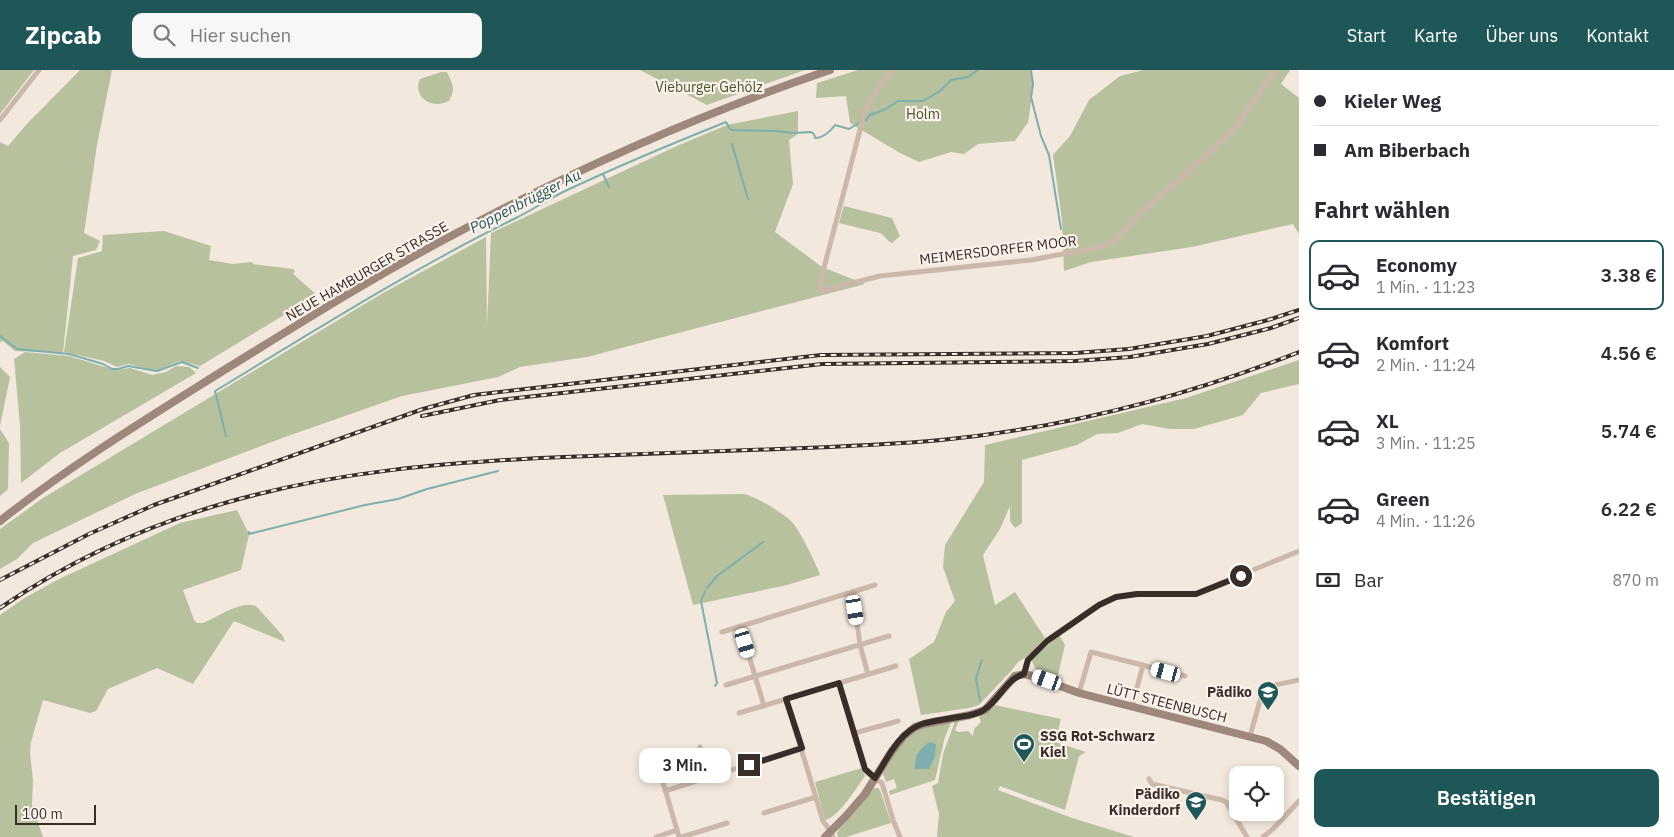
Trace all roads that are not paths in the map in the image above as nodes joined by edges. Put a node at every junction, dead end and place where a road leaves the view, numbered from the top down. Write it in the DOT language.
graph roads {
  1 [pos="39,70"];
  2 [pos="830,70"];
  3 [pos="892,70"];
  4 [pos="1275,70"];
  5 [pos="0,120"];
  6 [pos="0,522"];
  7 [pos="1299,550"];
  8 [pos="875,585"];
  9 [pos="852,592"];
  10 [pos="740,626"];
  11 [pos="722,632"];
  12 [pos="889,636"];
  13 [pos="860,645"];
  14 [pos="1143,665"];
  15 [pos="896,666"];
  16 [pos="868,674"];
  17 [pos="1024,674"];
  18 [pos="755,676"];
  19 [pos="1185,676"];
  20 [pos="1299,680"];
  21 [pos="839,683"];
  22 [pos="726,685"];
  23 [pos="1079,693"];
  24 [pos="786,699"];
  25 [pos="764,706"];
  26 [pos="1132,707"];
  27 [pos="739,713"];
  28 [pos="898,721"];
  29 [pos="855,733"];
  30 [pos="1250,736"];
  31 [pos="700,747"];
  32 [pos="802,748"];
  33 [pos="1299,766"];
  34 [pos="660,772"];
  35 [pos="708,777"];
  36 [pos="875,778"];
  37 [pos="1149,779"];
  38 [pos="665,791"];
  39 [pos="816,797"];
  40 [pos="1299,801"];
  41 [pos="764,813"];
  42 [pos="727,823"];
  43 [pos="677,830"];
  44 [pos="829,835"];
  45 [pos="1265,836"];
  46 [pos="656,837"];
  47 [pos="681,837"];
  48 [pos="900,837"];
  49 [pos="1247,837"];
  1 -- 5 [label="street"];
  2 -- 6 [label="main road, NEUE HAMBURGER STRASSE"];
  3 -- 4 [label="street, MEIMERSDORFER MOOR"];
  7 -- 17 [label="street"];
  8 -- 9 [label="street"];
  9 -- 10 [label="street"];
  9 -- 13 [label="street"];
  10 -- 11 [label="street"];
  10 -- 18 [label="street"];
  12 -- 13 [label="street"];
  13 -- 16 [label="street"];
  13 -- 18 [label="street"];
  14 -- 19 [label="street"];
  14 -- 23 [label="street"];
  14 -- 26 [label="street"];
  15 -- 16 [label="street"];
  16 -- 21 [label="street"];
  17 -- 23 [label="main road, LÜTT STEENBUSCH"];
  17 -- 36 [label="main road"];
  18 -- 22 [label="street"];
  18 -- 25 [label="street"];
  20 -- 30 [label="street"];
  21 -- 24 [label="street"];
  21 -- 29 [label="street"];
  23 -- 26 [label="main road, LÜTT STEENBUSCH"];
  24 -- 25 [label="street"];
  24 -- 32 [label="street"];
  25 -- 27 [label="street"];
  26 -- 30 [label="main road, LÜTT STEENBUSCH"];
  28 -- 29 [label="street"];
  29 -- 36 [label="street"];
  30 -- 33 [label="main road, LÜTT STEENBUSCH"];
  31 -- 35 [label="street"];
  32 -- 35 [label="street"];
  32 -- 39 [label="street"];
  34 -- 38 [label="street"];
  35 -- 38 [label="street"];
  36 -- 44 [label="main road"];
  36 -- 48 [label="street"];
  37 -- 49 [label="street"];
  38 -- 43 [label="street"];
  39 -- 41 [label="street"];
  39 -- 44 [label="street"];
  40 -- 45 [label="street"];
  42 -- 47 [label="street"];
  43 -- 46 [label="street"];
  43 -- 47 [label="street"];
}
